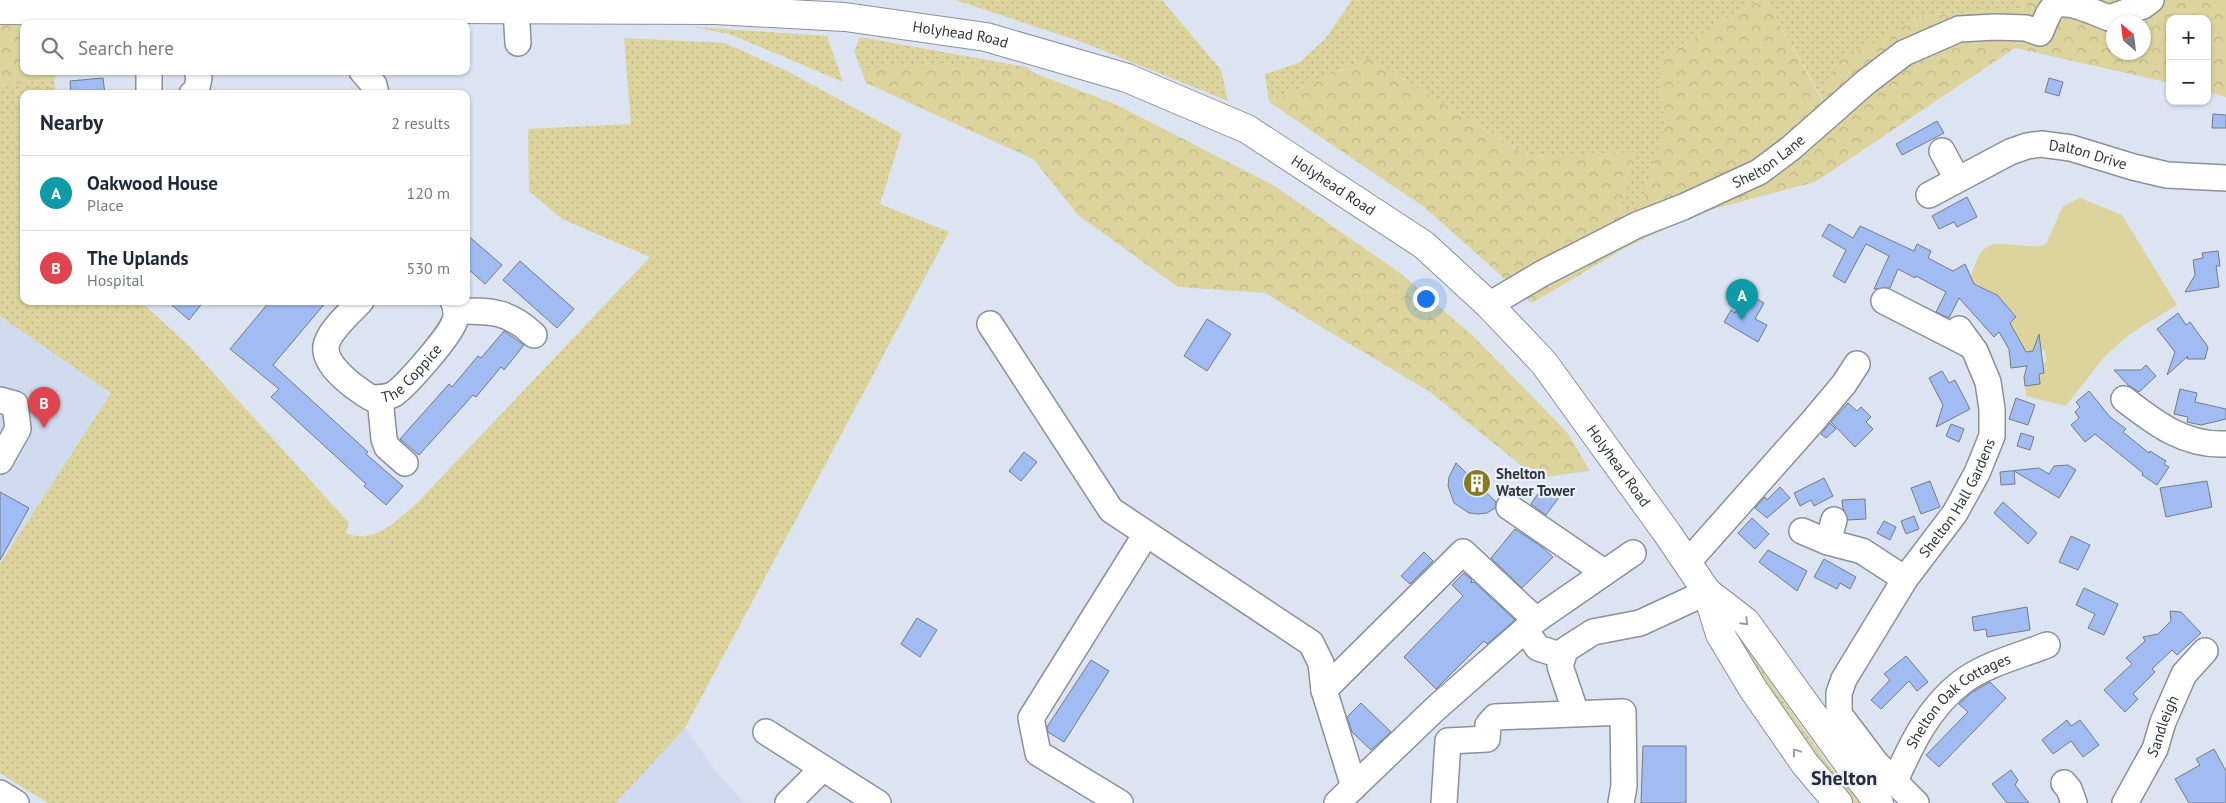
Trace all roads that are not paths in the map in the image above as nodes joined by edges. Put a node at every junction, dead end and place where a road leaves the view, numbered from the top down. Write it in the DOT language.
graph roads {
  1 [pos="2151,0"];
  2 [pos="516,9"];
  3 [pos="0,10"];
  4 [pos="188,17"];
  5 [pos="518,43"];
  6 [pos="149,75"];
  7 [pos="198,75"];
  8 [pos="365,75"];
  9 [pos="150,90"];
  10 [pos="196,90"];
  11 [pos="375,90"];
  12 [pos="1942,151"];
  13 [pos="2226,178"];
  14 [pos="1956,179"];
  15 [pos="1929,195"];
  16 [pos="1884,301"];
  17 [pos="358,305"];
  18 [pos="1488,305"];
  19 [pos="455,306"];
  20 [pos="990,324"];
  21 [pos="534,335"];
  22 [pos="1857,364"];
  23 [pos="380,398"];
  24 [pos="2124,399"];
  25 [pos="0,400"];
  26 [pos="2226,444"];
  27 [pos="0,461"];
  28 [pos="405,463"];
  29 [pos="1509,507"];
  30 [pos="1802,531"];
  31 [pos="1146,534"];
  32 [pos="1633,553"];
  33 [pos="1687,563"];
  34 [pos="1604,572"];
  35 [pos="1905,579"];
  36 [pos="1707,592"];
  37 [pos="1530,625"];
  38 [pos="2047,645"];
  39 [pos="2205,651"];
  40 [pos="1563,656"];
  41 [pos="1324,690"];
  42 [pos="1576,713"];
  43 [pos="766,732"];
  44 [pos="822,769"];
  45 [pos="0,793"];
  46 [pos="1887,793"];
  47 [pos="1345,795"];
  48 [pos="16,803"];
  49 [pos="788,803"];
  50 [pos="878,803"];
  51 [pos="1120,803"];
  52 [pos="1444,803"];
  53 [pos="1621,803"];
  54 [pos="1838,803"];
  55 [pos="1916,803"];
  56 [pos="2125,803"];
  1 -- 18 [label="street, Shelton Lane"];
  2 -- 4 [label="main road, Holyhead Road"];
  2 -- 5 [label="street"];
  2 -- 18 [label="main road, Holyhead Road"];
  3 -- 4 [label="main road, Holyhead Road"];
  6 -- 9 [label="street"];
  7 -- 10 [label="street"];
  8 -- 11 [label="street"];
  12 -- 14 [label="street"];
  13 -- 14 [label="street, Dalton Drive"];
  14 -- 15 [label="street, Dalton Drive"];
  16 -- 35 [label="street, Shelton Hall Gardens"];
  17 -- 23 [label="street, The Coppice"];
  18 -- 33 [label="main road, Holyhead Road"];
  19 -- 21 [label="street"];
  19 -- 23 [label="street, The Coppice"];
  20 -- 31 [label="street"];
  22 -- 33 [label="street"];
  23 -- 28 [label="street"];
  24 -- 26 [label="street"];
  25 -- 27 [label="street"];
  29 -- 34 [label="street"];
  30 -- 35 [label="street"];
  31 -- 41 [label="street"];
  31 -- 51 [label="street"];
  32 -- 34 [label="street"];
  33 -- 36 [label="main road, Holyhead Road"];
  34 -- 37 [label="street"];
  35 -- 46 [label="street, Shelton Hall Gardens"];
  36 -- 40 [label="street"];
  36 -- 46 [label="main road, Holyhead Road, one-way"];
  54 -- 36 [label="main road, Holyhead Road, one-way"];
  37 -- 40 [label="street"];
  37 -- 41 [label="street"];
  37 -- 47 [label="street"];
  38 -- 46 [label="street, Shelton Oak Cottages"];
  39 -- 56 [label="street, Sandleigh"];
  40 -- 42 [label="street"];
  41 -- 47 [label="street"];
  42 -- 52 [label="street"];
  42 -- 53 [label="street"];
  43 -- 44 [label="street"];
  44 -- 49 [label="street"];
  44 -- 50 [label="street"];
  45 -- 48 [label="street"];
  46 -- 55 [label="street"];
}
